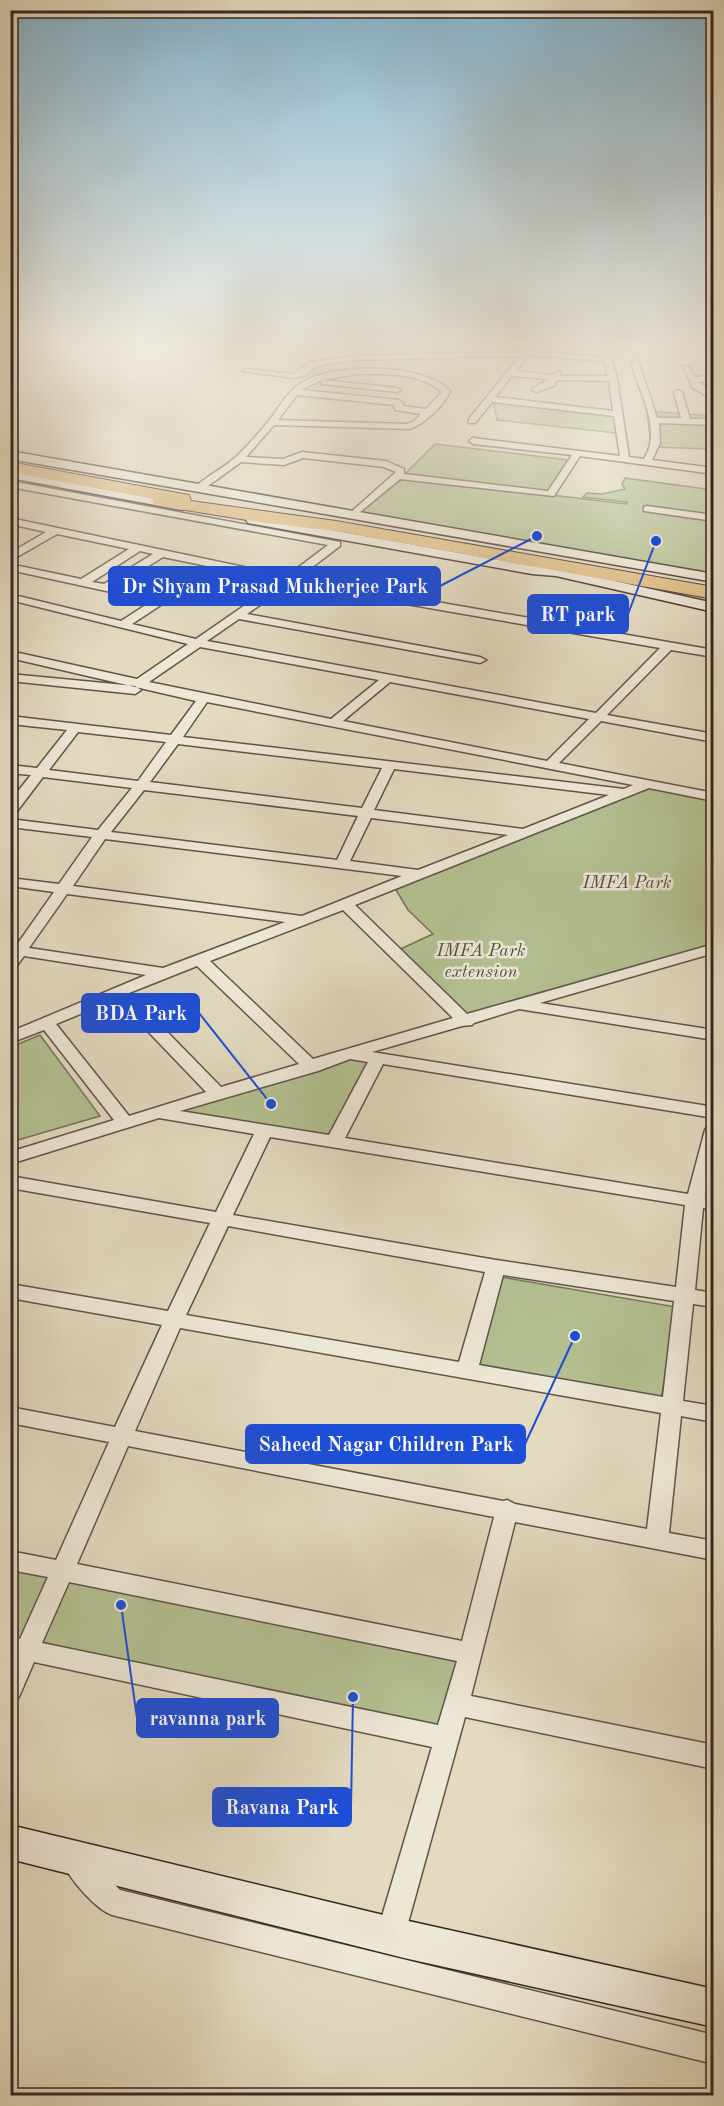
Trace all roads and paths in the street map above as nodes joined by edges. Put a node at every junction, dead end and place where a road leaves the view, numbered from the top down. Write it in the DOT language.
graph roads {
  1 [pos="257,439"];
  2 [pos="621,439"];
  3 [pos="655,439"];
  4 [pos="473,441"];
  5 [pos="578,453"];
  6 [pos="10,455"];
  7 [pos="239,459"];
  8 [pos="625,459"];
  9 [pos="646,462"];
  10 [pos="714,471"];
  11 [pos="12,474"];
  12 [pos="398,476"];
  13 [pos="198,489"];
  14 [pos="161,501"];
  15 [pos="293,508"];
  16 [pos="647,508"];
  17 [pos="353,515"];
  18 [pos="714,518"];
  19 [pos="10,521"];
  20 [pos="56,530"];
  21 [pos="337,531"];
  22 [pos="138,548"];
  23 [pos="475,552"];
  24 [pos="162,554"];
  25 [pos="10,558"];
  26 [pos="215,565"];
  27 [pos="10,567"];
  28 [pos="556,572"];
  29 [pos="714,578"];
  30 [pos="289,580"];
  31 [pos="82,583"];
  32 [pos="714,585"];
  33 [pos="105,588"];
  34 [pos="714,593"];
  35 [pos="10,597"];
  36 [pos="162,600"];
  37 [pos="714,608"];
  38 [pos="238,615"];
  39 [pos="122,625"];
  40 [pos="197,643"];
  41 [pos="668,647"];
  42 [pos="714,654"];
  43 [pos="12,655"];
  44 [pos="480,660"];
  45 [pos="10,677"];
  46 [pos="387,679"];
  47 [pos="141,682"];
  48 [pos="204,698"];
  49 [pos="597,717"];
  50 [pos="10,720"];
  51 [pos="333,723"];
  52 [pos="75,728"];
  53 [pos="175,738"];
  54 [pos="714,738"];
  55 [pos="390,764"];
  56 [pos="550,765"];
  57 [pos="10,769"];
  58 [pos="39,772"];
  59 [pos="142,784"];
  60 [pos="648,784"];
  61 [pos="622,793"];
  62 [pos="714,796"];
  63 [pos="10,811"];
  64 [pos="366,812"];
  65 [pos="10,823"];
  66 [pos="521,832"];
  67 [pos="101,835"];
  68 [pos="342,863"];
  69 [pos="418,874"];
  70 [pos="10,882"];
  71 [pos="64,889"];
  72 [pos="345,904"];
  73 [pos="305,920"];
  74 [pos="714,948"];
  75 [pos="16,951"];
  76 [pos="200,960"];
  77 [pos="10,965"];
  78 [pos="164,973"];
  79 [pos="120,993"];
  80 [pos="522,1005"];
  81 [pos="466,1022"];
  82 [pos="47,1023"];
  83 [pos="16,1033"];
  84 [pos="714,1035"];
  85 [pos="351,1053"];
  86 [pos="377,1060"];
  87 [pos="312,1067"];
  88 [pos="219,1095"];
  89 [pos="714,1113"];
  90 [pos="158,1114"];
  91 [pos="126,1123"];
  92 [pos="714,1130"];
  93 [pos="264,1131"];
  94 [pos="334,1142"];
  95 [pos="10,1158"];
  96 [pos="10,1182"];
  97 [pos="704,1202"];
  98 [pos="222,1218"];
  99 [pos="496,1267"];
  100 [pos="10,1292"];
  101 [pos="684,1295"];
  102 [pos="714,1300"];
  103 [pos="174,1318"];
  104 [pos="467,1370"];
  105 [pos="670,1406"];
  106 [pos="714,1414"];
  107 [pos="10,1415"];
  108 [pos="122,1436"];
  109 [pos="507,1509"];
  110 [pos="657,1539"];
  111 [pos="714,1551"];
  112 [pos="10,1560"];
  113 [pos="62,1571"];
  114 [pos="19,1649"];
  115 [pos="471,1653"];
  116 [pos="10,1689"];
  117 [pos="456,1704"];
  118 [pos="445,1738"];
  119 [pos="714,1757"];
  120 [pos="10,1842"];
  121 [pos="71,1857"];
  122 [pos="394,1923"];
  123 [pos="714,1995"];
  124 [pos="714,2008"];
  125 [pos="714,2049"];
  1 -- 7 [label="street"];
  2 -- 8 [label="street"];
  3 -- 9 [label="street"];
  4 -- 5 [label="street"];
  5 -- 8 [label="street"];
  5 -- 12 [label="street"];
  6 -- 13 [label="street"];
  7 -- 12 [label="street"];
  7 -- 13 [label="street"];
  8 -- 9 [label="street"];
  9 -- 10 [label="street"];
  11 -- 14 [label="street"];
  11 -- 15 [label="highway"];
  11 -- 21 [label="street"];
  11 -- 21 [label="highway"];
  12 -- 17 [label="street"];
  13 -- 15 [label="street"];
  14 -- 21 [label="highway"];
  15 -- 17 [label="street"];
  15 -- 21 [label="highway"];
  16 -- 18 [label="street"];
  17 -- 29 [label="street"];
  19 -- 20 [label="street"];
  20 -- 22 [label="street"];
  20 -- 25 [label="street"];
  21 -- 23 [label="highway"];
  21 -- 28 [label="street"];
  21 -- 30 [label="street"];
  21 -- 32 [label="highway"];
  22 -- 24 [label="street"];
  22 -- 31 [label="street"];
  23 -- 28 [label="highway"];
  23 -- 34 [label="highway"];
  24 -- 26 [label="street"];
  24 -- 33 [label="street"];
  26 -- 30 [label="street"];
  26 -- 36 [label="street"];
  27 -- 31 [label="street"];
  28 -- 37 [label="street"];
  30 -- 38 [label="street"];
  30 -- 41 [label="street"];
  31 -- 33 [label="street"];
  33 -- 36 [label="street"];
  35 -- 39 [label="street"];
  36 -- 39 [label="street"];
  38 -- 40 [label="street"];
  38 -- 44 [label="street"];
  39 -- 40 [label="street"];
  40 -- 46 [label="street"];
  40 -- 47 [label="street"];
  41 -- 42 [label="street"];
  41 -- 49 [label="street"];
  43 -- 47 [label="street"];
  45 -- 48 [label="street"];
  46 -- 49 [label="street"];
  46 -- 51 [label="street"];
  47 -- 48 [label="street"];
  48 -- 51 [label="street"];
  48 -- 53 [label="street"];
  49 -- 54 [label="street"];
  49 -- 56 [label="street"];
  50 -- 52 [label="street"];
  51 -- 56 [label="street"];
  52 -- 53 [label="street"];
  52 -- 58 [label="street"];
  53 -- 55 [label="street"];
  53 -- 59 [label="street"];
  55 -- 61 [label="street"];
  55 -- 64 [label="street"];
  56 -- 60 [label="street"];
  57 -- 58 [label="street"];
  58 -- 59 [label="street"];
  58 -- 63 [label="street"];
  59 -- 64 [label="street"];
  59 -- 67 [label="street"];
  60 -- 61 [label="street"];
  60 -- 62 [label="street"];
  61 -- 66 [label="street"];
  64 -- 66 [label="street"];
  64 -- 68 [label="street"];
  65 -- 67 [label="street"];
  66 -- 69 [label="street"];
  67 -- 68 [label="street"];
  67 -- 71 [label="street"];
  68 -- 69 [label="street"];
  69 -- 72 [label="street"];
  70 -- 71 [label="street"];
  71 -- 73 [label="street"];
  71 -- 75 [label="street"];
  72 -- 73 [label="street"];
  72 -- 81 [label="street"];
  73 -- 76 [label="street"];
  74 -- 80 [label="street"];
  75 -- 77 [label="street"];
  75 -- 78 [label="street"];
  76 -- 78 [label="street"];
  76 -- 87 [label="street"];
  78 -- 79 [label="street"];
  79 -- 82 [label="street"];
  79 -- 88 [label="street"];
  80 -- 81 [label="street"];
  80 -- 84 [label="street"];
  81 -- 85 [label="street"];
  82 -- 83 [label="street"];
  82 -- 91 [label="street"];
  85 -- 86 [label="street"];
  85 -- 87 [label="street"];
  86 -- 89 [label="street"];
  86 -- 94 [label="street"];
  87 -- 88 [label="street"];
  88 -- 90 [label="street"];
  90 -- 91 [label="street"];
  90 -- 93 [label="street"];
  91 -- 95 [label="street"];
  92 -- 97 [label="street"];
  93 -- 94 [label="street"];
  93 -- 98 [label="street"];
  94 -- 97 [label="street"];
  96 -- 98 [label="street"];
  97 -- 101 [label="street"];
  98 -- 99 [label="street"];
  98 -- 103 [label="street"];
  99 -- 101 [label="street"];
  99 -- 104 [label="street"];
  100 -- 103 [label="street"];
  101 -- 102 [label="street"];
  101 -- 105 [label="street"];
  103 -- 104 [label="street"];
  103 -- 108 [label="street"];
  104 -- 105 [label="street"];
  105 -- 106 [label="street"];
  105 -- 110 [label="street"];
  107 -- 108 [label="street"];
  108 -- 109 [label="street"];
  108 -- 113 [label="street"];
  109 -- 110 [label="street"];
  109 -- 115 [label="street"];
  110 -- 111 [label="street"];
  112 -- 113 [label="street"];
  113 -- 114 [label="street"];
  113 -- 115 [label="street"];
  114 -- 116 [label="street"];
  114 -- 118 [label="street"];
  115 -- 117 [label="street"];
  117 -- 118 [label="street"];
  117 -- 119 [label="street"];
  118 -- 122 [label="street"];
  120 -- 121 [label="street"];
  121 -- 122 [label="street"];
  121 -- 124 [label="street"];
  121 -- 125 [label="street"];
  122 -- 123 [label="street"];
}
